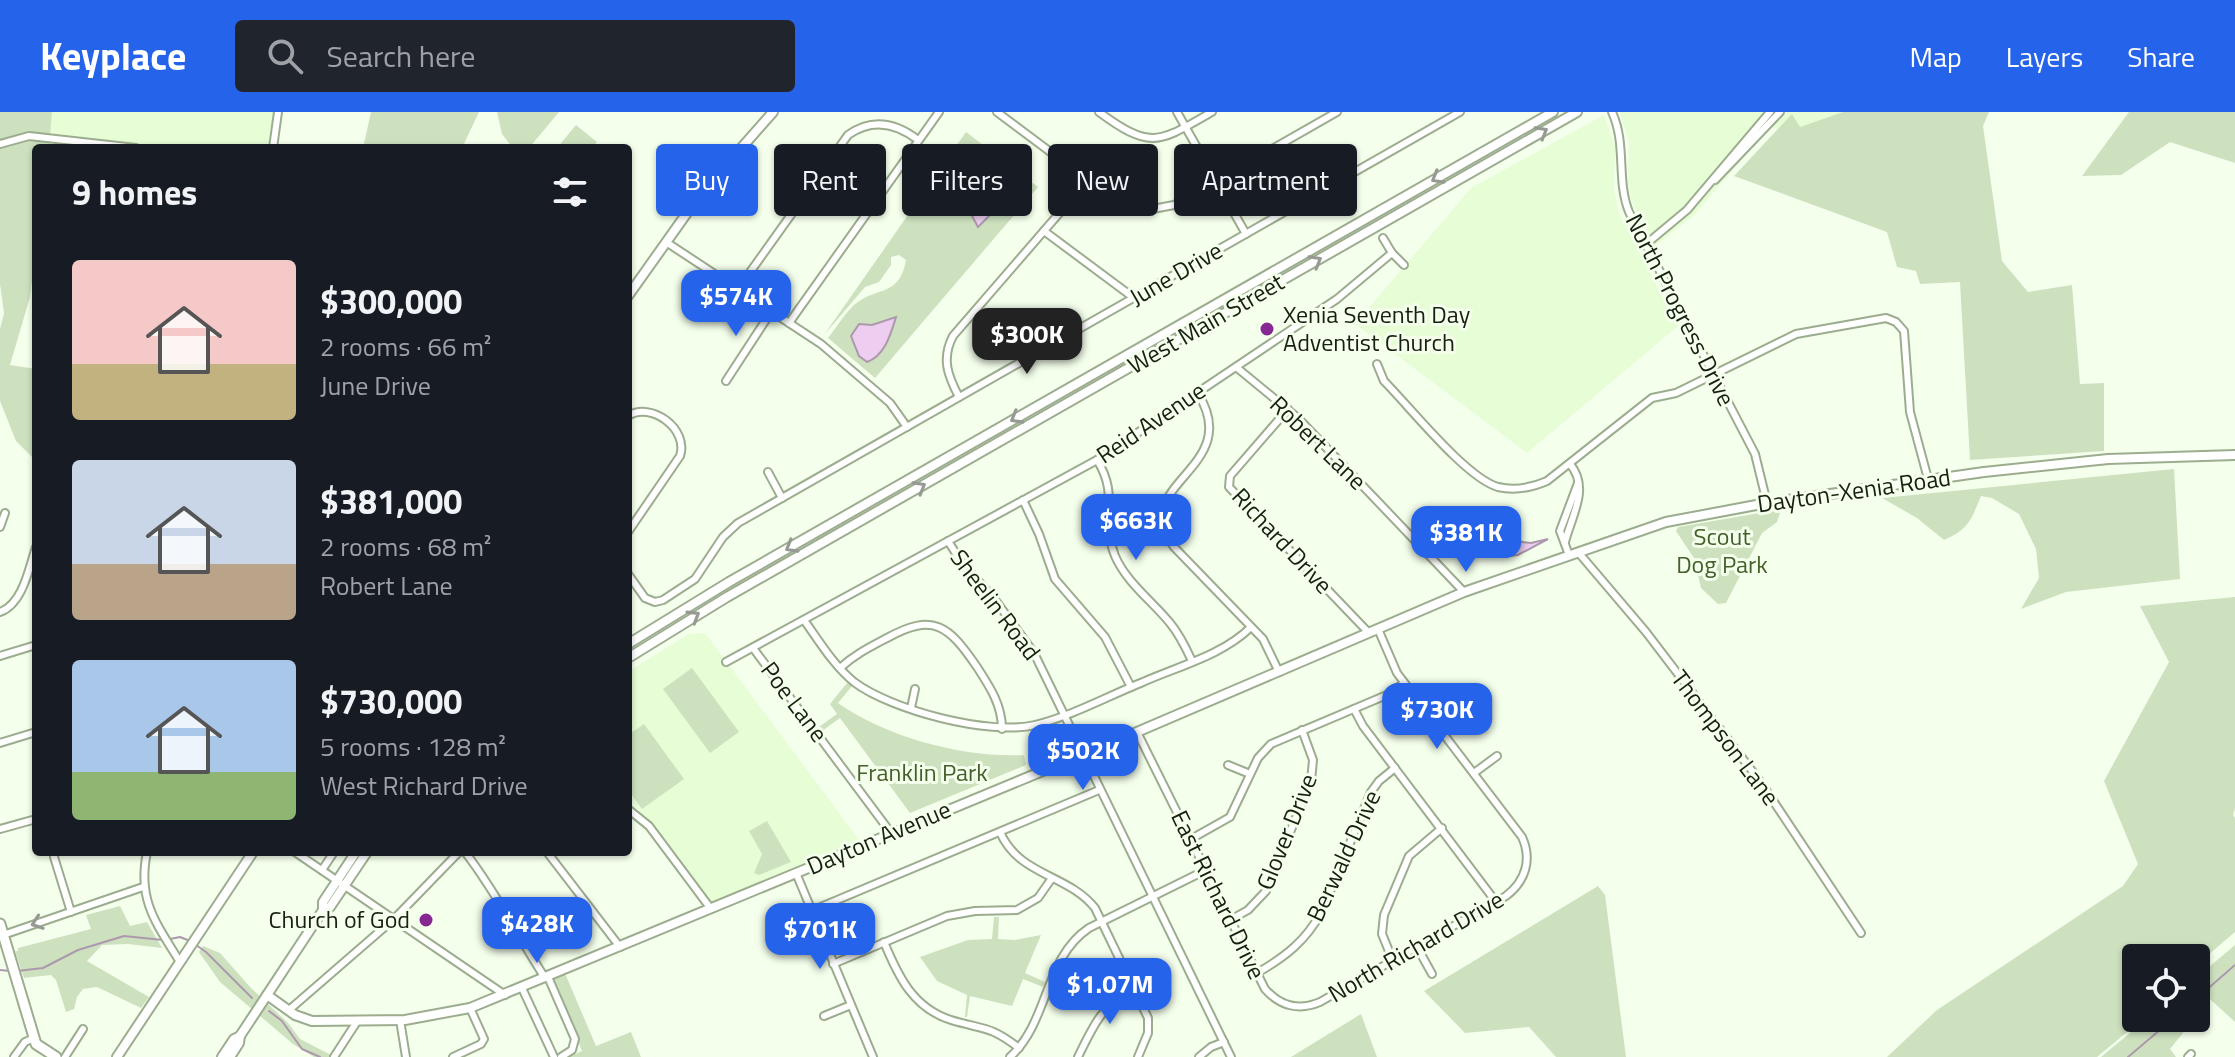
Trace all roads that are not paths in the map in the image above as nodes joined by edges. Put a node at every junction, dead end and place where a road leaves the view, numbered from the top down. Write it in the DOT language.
graph roads {
  1 [pos="278,112"];
  2 [pos="773,112"];
  3 [pos="939,112"];
  4 [pos="997,112"];
  5 [pos="1099,112"];
  6 [pos="1177,112"];
  7 [pos="1212,112"];
  8 [pos="1337,112"];
  9 [pos="1460,112"];
  10 [pos="1553,112"];
  11 [pos="1577,112"];
  12 [pos="1612,112"];
  13 [pos="1770,112"];
  14 [pos="1780,112"];
  15 [pos="1186,127"];
  16 [pos="918,140"];
  17 [pos="0,144"];
  18 [pos="100,144"];
  19 [pos="274,144"];
  20 [pos="1196,144"];
  21 [pos="1280,144"];
  22 [pos="1048,150"];
  23 [pos="1707,188"];
  24 [pos="1057,216"];
  25 [pos="1236,216"];
  26 [pos="1044,231"];
  27 [pos="1246,234"];
  28 [pos="1383,238"];
  29 [pos="666,242"];
  30 [pos="1645,245"];
  31 [pos="1392,253"];
  32 [pos="1404,265"];
  33 [pos="738,289"];
  34 [pos="632,290"];
  35 [pos="1134,298"];
  36 [pos="771,312"];
  37 [pos="1053,318"];
  38 [pos="789,323"];
  39 [pos="1064,337"];
  40 [pos="1377,364"];
  41 [pos="1236,367"];
  42 [pos="1713,374"];
  43 [pos="726,381"];
  44 [pos="1197,392"];
  45 [pos="959,397"];
  46 [pos="1287,408"];
  47 [pos="632,414"];
  48 [pos="907,427"];
  49 [pos="2235,455"];
  50 [pos="1097,460"];
  51 [pos="1570,464"];
  52 [pos="768,472"];
  53 [pos="1928,479"];
  54 [pos="782,498"];
  55 [pos="1023,500"];
  56 [pos="1767,503"];
  57 [pos="5,513"];
  58 [pos="632,526"];
  59 [pos="0,527"];
  60 [pos="948,541"];
  61 [pos="1573,553"];
  62 [pos="32,558"];
  63 [pos="632,580"];
  64 [pos="1464,592"];
  65 [pos="0,612"];
  66 [pos="804,620"];
  67 [pos="1395,622"];
  68 [pos="1251,627"];
  69 [pos="1373,631"];
  70 [pos="632,642"];
  71 [pos="32,646"];
  72 [pos="753,648"];
  73 [pos="0,656"];
  74 [pos="632,656"];
  75 [pos="1192,661"];
  76 [pos="726,662"];
  77 [pos="840,668"];
  78 [pos="1279,672"];
  79 [pos="1404,683"];
  80 [pos="1131,687"];
  81 [pos="915,689"];
  82 [pos="911,708"];
  83 [pos="1354,709"];
  84 [pos="1064,715"];
  85 [pos="1002,729"];
  86 [pos="1302,730"];
  87 [pos="1137,732"];
  88 [pos="32,733"];
  89 [pos="0,743"];
  90 [pos="1082,755"];
  91 [pos="1497,756"];
  92 [pos="1228,765"];
  93 [pos="1395,768"];
  94 [pos="1474,773"];
  95 [pos="1250,774"];
  96 [pos="1099,790"];
  97 [pos="632,812"];
  98 [pos="32,820"];
  99 [pos="1442,828"];
  100 [pos="0,829"];
  101 [pos="1000,832"];
  102 [pos="891,833"];
  103 [pos="1191,839"];
  104 [pos="147,856"];
  105 [pos="250,856"];
  106 [pos="301,856"];
  107 [pos="331,856"];
  108 [pos="354,856"];
  109 [pos="364,856"];
  110 [pos="455,856"];
  111 [pos="468,856"];
  112 [pos="550,856"];
  113 [pos="54,857"];
  114 [pos="322,870"];
  115 [pos="1206,870"];
  116 [pos="796,873"];
  117 [pos="1052,878"];
  118 [pos="341,883"];
  119 [pos="143,887"];
  120 [pos="1152,897"];
  121 [pos="1496,902"];
  122 [pos="711,909"];
  123 [pos="811,911"];
  124 [pos="71,912"];
  125 [pos="394,919"];
  126 [pos="1230,920"];
  127 [pos="1102,921"];
  128 [pos="2,930"];
  129 [pos="1861,933"];
  130 [pos="884,942"];
  131 [pos="620,947"];
  132 [pos="1417,947"];
  133 [pos="1393,961"];
  134 [pos="180,962"];
  135 [pos="833,964"];
  136 [pos="1257,973"];
  137 [pos="1432,974"];
  138 [pos="547,978"];
  139 [pos="1134,987"];
  140 [pos="522,988"];
  141 [pos="267,995"];
  142 [pos="505,995"];
  143 [pos="851,1005"];
  144 [pos="1290,1005"];
  145 [pos="470,1008"];
  146 [pos="289,1010"];
  147 [pos="824,1016"];
  148 [pos="358,1020"];
  149 [pos="400,1020"];
  150 [pos="83,1029"];
  151 [pos="240,1036"];
  152 [pos="35,1041"];
  153 [pos="1224,1042"];
  154 [pos="1019,1048"];
  155 [pos="14,1057"];
  156 [pos="40,1057"];
  157 [pos="56,1057"];
  158 [pos="65,1057"];
  159 [pos="117,1057"];
  160 [pos="222,1057"];
  161 [pos="230,1057"];
  162 [pos="334,1057"];
  163 [pos="406,1057"];
  164 [pos="453,1057"];
  165 [pos="554,1057"];
  166 [pos="561,1057"];
  167 [pos="873,1057"];
  168 [pos="1010,1057"];
  169 [pos="1078,1057"];
  170 [pos="1138,1057"];
  171 [pos="1199,1057"];
  172 [pos="1231,1057"];
  1 -- 19 [label="street"];
  2 -- 29 [label="main road"];
  3 -- 16 [label="street"];
  4 -- 22 [label="street"];
  5 -- 15 [label="street"];
  6 -- 15 [label="street"];
  7 -- 15 [label="street"];
  8 -- 21 [label="street"];
  9 -- 27 [label="street, June Drive"];
  10 -- 70 [label="main road, West Main Street, one-way"];
  74 -- 11 [label="main road, West Main Street, one-way"];
  12 -- 30 [label="street, North Progress Drive"];
  13 -- 23 [label="street"];
  14 -- 23 [label="street"];
  15 -- 20 [label="street"];
  16 -- 33 [label="street"];
  16 -- 38 [label="street"];
  17 -- 18 [label="street"];
  23 -- 30 [label="street"];
  24 -- 26 [label="street"];
  25 -- 27 [label="street"];
  26 -- 35 [label="street"];
  26 -- 45 [label="street"];
  27 -- 35 [label="street, June Drive"];
  28 -- 31 [label="street"];
  29 -- 33 [label="street"];
  29 -- 34 [label="main road"];
  30 -- 42 [label="street, North Progress Drive"];
  31 -- 32 [label="street"];
  31 -- 41 [label="street, Reid Avenue"];
  33 -- 36 [label="street"];
  35 -- 39 [label="street, June Drive"];
  36 -- 38 [label="street"];
  36 -- 43 [label="street"];
  37 -- 39 [label="street"];
  38 -- 48 [label="street"];
  39 -- 45 [label="street, June Drive"];
  40 -- 51 [label="street"];
  41 -- 44 [label="street, Reid Avenue"];
  41 -- 46 [label="street, Robert Lane"];
  42 -- 51 [label="street"];
  42 -- 53 [label="street"];
  42 -- 56 [label="street, North Progress Drive"];
  44 -- 50 [label="street, Reid Avenue"];
  44 -- 68 [label="street"];
  45 -- 48 [label="street, June Drive"];
  46 -- 64 [label="street, Robert Lane"];
  46 -- 69 [label="street, Richard Drive"];
  47 -- 58 [label="street"];
  48 -- 54 [label="street, June Drive"];
  49 -- 53 [label="main road, Dayton-Xenia Road"];
  50 -- 55 [label="street, Reid Avenue"];
  50 -- 75 [label="street"];
  51 -- 61 [label="street"];
  52 -- 54 [label="street"];
  53 -- 56 [label="main road, Dayton-Xenia Road"];
  54 -- 63 [label="street, June Drive"];
  55 -- 60 [label="street, Reid Avenue"];
  55 -- 80 [label="street"];
  56 -- 61 [label="main road, Dayton-Xenia Road"];
  57 -- 59 [label="street"];
  60 -- 66 [label="street, Reid Avenue"];
  60 -- 84 [label="street, Sheelin Road"];
  61 -- 64 [label="main road, Dayton-Xenia Road"];
  61 -- 129 [label="street, Thompson Lane"];
  62 -- 65 [label="street"];
  64 -- 67 [label="main road, Dayton-Xenia Road"];
  66 -- 72 [label="street, Reid Avenue"];
  66 -- 77 [label="street"];
  67 -- 69 [label="main road, Dayton Avenue"];
  68 -- 75 [label="street"];
  68 -- 78 [label="street"];
  69 -- 78 [label="main road, Dayton Avenue"];
  69 -- 79 [label="street"];
  71 -- 73 [label="street"];
  72 -- 76 [label="street, Reid Avenue"];
  72 -- 102 [label="street, Poe Lane"];
  75 -- 80 [label="street"];
  77 -- 82 [label="street"];
  77 -- 85 [label="street"];
  78 -- 87 [label="main road, Dayton Avenue"];
  79 -- 83 [label="street"];
  79 -- 94 [label="street"];
  80 -- 84 [label="street"];
  81 -- 82 [label="street"];
  82 -- 85 [label="street"];
  83 -- 86 [label="street"];
  83 -- 93 [label="street"];
  84 -- 85 [label="street"];
  84 -- 90 [label="street, Sheelin Road"];
  86 -- 95 [label="street"];
  86 -- 126 [label="street, Glover Drive"];
  87 -- 90 [label="main road, Dayton Avenue"];
  87 -- 103 [label="street, East Richard Drive"];
  88 -- 89 [label="street"];
  90 -- 96 [label="street, Sheelin Road"];
  90 -- 102 [label="main road, Dayton Avenue"];
  91 -- 94 [label="street"];
  92 -- 95 [label="street"];
  93 -- 99 [label="street"];
  93 -- 136 [label="street, Berwald Drive"];
  94 -- 121 [label="street, North Richard Drive"];
  95 -- 103 [label="street"];
  96 -- 101 [label="street"];
  96 -- 120 [label="street, Sheelin Road"];
  97 -- 122 [label="street"];
  98 -- 100 [label="street"];
  99 -- 121 [label="street"];
  99 -- 133 [label="street"];
  101 -- 117 [label="street"];
  101 -- 123 [label="street"];
  102 -- 116 [label="main road, Dayton Avenue"];
  103 -- 115 [label="street, East Richard Drive"];
  104 -- 119 [label="street"];
  105 -- 134 [label="main road"];
  106 -- 114 [label="street"];
  107 -- 114 [label="street"];
  108 -- 118 [label="main road"];
  109 -- 118 [label="main road"];
  110 -- 125 [label="street"];
  111 -- 138 [label="street"];
  112 -- 131 [label="street"];
  113 -- 124 [label="street"];
  114 -- 118 [label="street"];
  115 -- 120 [label="street"];
  115 -- 126 [label="street, East Richard Drive"];
  116 -- 122 [label="main road, Dayton Avenue"];
  116 -- 123 [label="street"];
  117 -- 127 [label="street"];
  117 -- 130 [label="street"];
  118 -- 125 [label="street"];
  118 -- 141 [label="main road"];
  119 -- 124 [label="street"];
  119 -- 134 [label="street"];
  120 -- 127 [label="street"];
  120 -- 153 [label="street, Sheelin Road"];
  121 -- 132 [label="street, North Richard Drive"];
  122 -- 131 [label="main road, Dayton Avenue"];
  123 -- 135 [label="street"];
  124 -- 128 [label="street, one-way"];
  125 -- 142 [label="street"];
  125 -- 146 [label="street"];
  126 -- 136 [label="street, East Richard Drive"];
  127 -- 139 [label="street"];
  127 -- 154 [label="street"];
  128 -- 152 [label="highway"];
  130 -- 135 [label="street"];
  130 -- 154 [label="street"];
  131 -- 138 [label="main road, Dayton Avenue"];
  132 -- 133 [label="street, North Richard Drive"];
  132 -- 137 [label="street"];
  133 -- 144 [label="street, North Richard Drive"];
  134 -- 159 [label="main road"];
  135 -- 143 [label="street"];
  136 -- 144 [label="street, East Richard Drive"];
  138 -- 140 [label="main road, Dayton Avenue"];
  138 -- 166 [label="street"];
  139 -- 169 [label="street"];
  139 -- 170 [label="street"];
  140 -- 142 [label="main road, Dayton Avenue"];
  140 -- 165 [label="street"];
  141 -- 146 [label="main road, Dayton Avenue"];
  141 -- 151 [label="main road"];
  142 -- 145 [label="main road, Dayton Avenue"];
  143 -- 147 [label="street"];
  143 -- 167 [label="street"];
  145 -- 149 [label="main road, Dayton Avenue"];
  145 -- 164 [label="street"];
  146 -- 148 [label="main road, Dayton Avenue"];
  148 -- 149 [label="main road, Dayton Avenue"];
  148 -- 162 [label="street"];
  149 -- 163 [label="street"];
  150 -- 158 [label="street"];
  151 -- 160 [label="main road"];
  151 -- 161 [label="main road"];
  152 -- 155 [label="street"];
  152 -- 156 [label="street"];
  152 -- 157 [label="highway"];
  153 -- 171 [label="street"];
  153 -- 172 [label="street, Sheelin Road"];
  154 -- 168 [label="street"];
}
